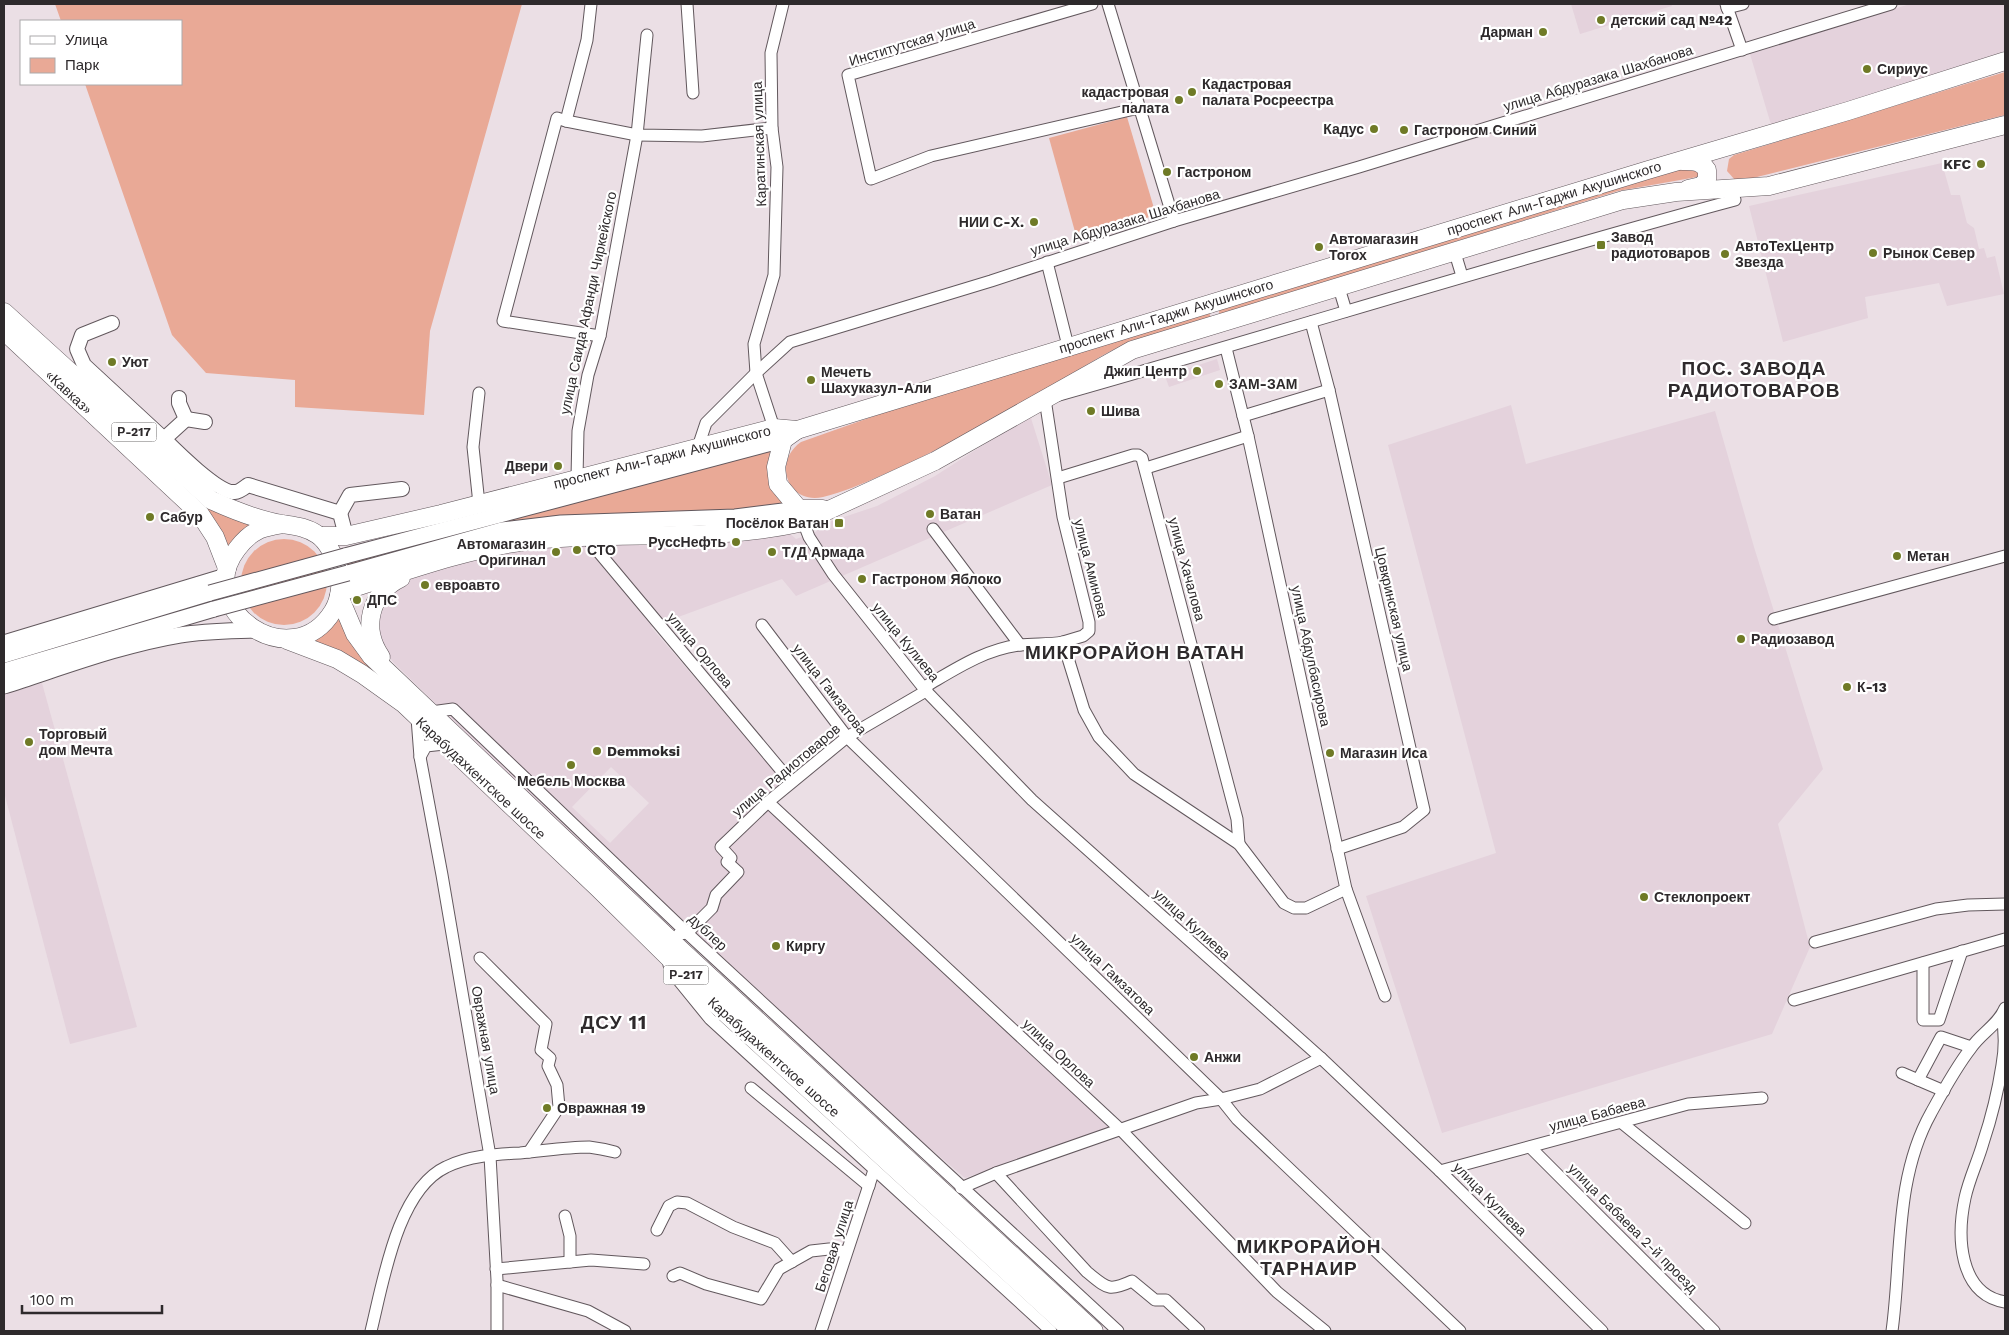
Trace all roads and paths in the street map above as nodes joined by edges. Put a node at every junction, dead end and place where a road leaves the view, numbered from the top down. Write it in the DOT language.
graph roads {
  1 [pos="591,4"];
  2 [pos="687,4"];
  3 [pos="783,4"];
  4 [pos="1092,4"];
  5 [pos="1108,4"];
  6 [pos="1743,4"];
  7 [pos="1891,4"];
  8 [pos="1726,6"];
  9 [pos="647,35"];
  10 [pos="1742,50"];
  11 [pos="2005,61"];
  12 [pos="693,92"];
  13 [pos="1139,108"];
  14 [pos="566,122"];
  15 [pos="2005,125"];
  16 [pos="772,128"];
  17 [pos="637,136"];
  18 [pos="1733,144"];
  19 [pos="1674,162"];
  20 [pos="1731,189"];
  21 [pos="1676,192"];
  22 [pos="1174,221"];
  23 [pos="1455,253"];
  24 [pos="1047,262"];
  25 [pos="1462,276"];
  26 [pos="1339,288"];
  27 [pos="1206,304"];
  28 [pos="1346,311"];
  29 [pos="4,312"];
  30 [pos="1311,322"];
  31 [pos="112,323"];
  32 [pos="1213,326"];
  33 [pos="4,331"];
  34 [pos="600,336"];
  35 [pos="1068,346"];
  36 [pos="1226,348"];
  37 [pos="756,373"];
  38 [pos="1329,390"];
  39 [pos="479,393"];
  40 [pos="180,398"];
  41 [pos="1045,399"];
  42 [pos="1243,416"];
  43 [pos="186,419"];
  44 [pos="205,422"];
  45 [pos="785,433"];
  46 [pos="1248,436"];
  47 [pos="164,439"];
  48 [pos="698,447"];
  49 [pos="1146,468"];
  50 [pos="577,478"];
  51 [pos="1058,478"];
  52 [pos="402,489"];
  53 [pos="478,504"];
  54 [pos="340,513"];
  55 [pos="801,516"];
  56 [pos="282,524"];
  57 [pos="933,529"];
  58 [pos="320,536"];
  59 [pos="346,536"];
  60 [pos="586,537"];
  61 [pos="2005,556"];
  62 [pos="435,562"];
  63 [pos="227,572"];
  64 [pos="339,594"];
  65 [pos="1774,619"];
  66 [pos="762,624"];
  67 [pos="256,630"];
  68 [pos="287,640"];
  69 [pos="1063,642"];
  70 [pos="4,643"];
  71 [pos="1020,645"];
  72 [pos="4,655"];
  73 [pos="4,671"];
  74 [pos="400,684"];
  75 [pos="4,686"];
  76 [pos="926,691"];
  77 [pos="424,715"];
  78 [pos="847,737"];
  79 [pos="444,744"];
  80 [pos="420,757"];
  81 [pos="792,782"];
  82 [pos="768,802"];
  83 [pos="1240,844"];
  84 [pos="1337,849"];
  85 [pos="1346,889"];
  86 [pos="2005,904"];
  87 [pos="687,933"];
  88 [pos="2005,939"];
  89 [pos="1815,942"];
  90 [pos="664,943"];
  91 [pos="1962,952"];
  92 [pos="480,958"];
  93 [pos="1922,963"];
  94 [pos="1385,996"];
  95 [pos="1794,1000"];
  96 [pos="2004,1012"];
  97 [pos="1971,1047"];
  98 [pos="1321,1058"];
  99 [pos="1902,1072"];
  100 [pos="1918,1080"];
  101 [pos="751,1088"];
  102 [pos="1944,1091"];
  103 [pos="1762,1098"];
  104 [pos="1221,1099"];
  105 [pos="1622,1123"];
  106 [pos="1121,1130"];
  107 [pos="1530,1147"];
  108 [pos="529,1152"];
  109 [pos="615,1152"];
  110 [pos="494,1155"];
  111 [pos="874,1170"];
  112 [pos="1440,1171"];
  113 [pos="996,1173"];
  114 [pos="869,1186"];
  115 [pos="961,1188"];
  116 [pos="566,1216"];
  117 [pos="1745,1223"];
  118 [pos="657,1230"];
  119 [pos="846,1252"];
  120 [pos="570,1262"];
  121 [pos="792,1262"];
  122 [pos="644,1264"];
  123 [pos="496,1268"];
  124 [pos="673,1276"];
  125 [pos="497,1285"];
  126 [pos="2005,1304"];
  127 [pos="371,1331"];
  128 [pos="497,1331"];
  129 [pos="625,1331"];
  130 [pos="821,1331"];
  131 [pos="1051,1331"];
  132 [pos="1072,1331"];
  133 [pos="1094,1331"];
  134 [pos="1118,1331"];
  135 [pos="1199,1331"];
  136 [pos="1324,1331"];
  137 [pos="1460,1331"];
  138 [pos="1602,1331"];
  139 [pos="1714,1331"];
  140 [pos="1892,1331"];
  1 -- 14 [label="street"];
  2 -- 12 [label="street"];
  3 -- 16 [label="street, Каратинская улица"];
  4 -- 13 [label="street, Институтская улица"];
  5 -- 13 [label="street"];
  6 -- 8 [label="street"];
  7 -- 10 [label="street, улица Абдуразака Шахбанова"];
  8 -- 10 [label="street"];
  9 -- 17 [label="street, улица Саида Афанди Чиркейского"];
  10 -- 22 [label="street, улица Абдуразака Шахбанова"];
  11 -- 18 [label="highway, проспект Али-Гаджи Акушинского"];
  13 -- 22 [label="street"];
  14 -- 17 [label="street"];
  14 -- 34 [label="street"];
  15 -- 20 [label="highway, проспект Али-Гаджи Акушинского"];
  16 -- 17 [label="street"];
  16 -- 37 [label="street, Каратинская улица"];
  17 -- 34 [label="street, улица Саида Афанди Чиркейского"];
  18 -- 19 [label="highway, проспект Али-Гаджи Акушинского"];
  18 -- 20 [label="highway"];
  19 -- 21 [label="highway"];
  19 -- 27 [label="highway, проспект Али-Гаджи Акушинского"];
  20 -- 21 [label="highway, проспект Али-Гаджи Акушинского"];
  20 -- 25 [label="street"];
  21 -- 23 [label="highway, проспект Али-Гаджи Акушинского"];
  22 -- 24 [label="street, улица Абдуразака Шахбанова"];
  23 -- 25 [label="street"];
  23 -- 26 [label="highway, проспект Али-Гаджи Акушинского"];
  24 -- 35 [label="street"];
  24 -- 37 [label="street, улица Абдуразака Шахбанова"];
  25 -- 28 [label="street"];
  26 -- 28 [label="street"];
  26 -- 32 [label="highway, проспект Али-Гаджи Акушинского"];
  27 -- 32 [label="highway"];
  27 -- 35 [label="highway, проспект Али-Гаджи Акушинского"];
  28 -- 30 [label="street"];
  29 -- 56 [label="highway, Р-217"];
  30 -- 36 [label="street"];
  30 -- 38 [label="street, Цовкринская улица"];
  31 -- 47 [label="street"];
  32 -- 41 [label="highway, проспект Али-Гаджи Акушинского"];
  33 -- 63 [label="highway, «Кавказ» / Р-217"];
  34 -- 50 [label="street, улица Саида Афанди Чиркейского"];
  35 -- 45 [label="highway, проспект Али-Гаджи Акушинского"];
  36 -- 41 [label="street"];
  36 -- 42 [label="street, улица Абдулбасирова"];
  37 -- 45 [label="street, Каратинская улица"];
  37 -- 48 [label="street, улица Абдуразака Шахбанова"];
  38 -- 42 [label="street"];
  38 -- 84 [label="street, Цовкринская улица"];
  39 -- 53 [label="street"];
  40 -- 43 [label="street"];
  41 -- 51 [label="street, улица Аминова"];
  41 -- 55 [label="highway, проспект Али-Гаджи Акушинского"];
  42 -- 46 [label="street, улица Абдулбасирова"];
  43 -- 44 [label="street"];
  43 -- 47 [label="street"];
  45 -- 48 [label="highway, проспект Али-Гаджи Акушинского"];
  45 -- 55 [label="highway"];
  45 -- 72 [label="main road, bridge"];
  46 -- 49 [label="street"];
  46 -- 84 [label="street, улица Абдулбасирова"];
  47 -- 54 [label="street"];
  48 -- 50 [label="highway, проспект Али-Гаджи Акушинского"];
  49 -- 51 [label="street"];
  49 -- 83 [label="street, улица Хачалова"];
  50 -- 53 [label="highway, проспект Али-Гаджи Акушинского"];
  51 -- 69 [label="street, улица Аминова"];
  52 -- 54 [label="street"];
  53 -- 59 [label="highway, проспект Али-Гаджи Акушинского"];
  54 -- 59 [label="street"];
  55 -- 60 [label="highway"];
  55 -- 73 [label="main road, bridge"];
  55 -- 76 [label="street, улица Кулиева"];
  56 -- 58 [label="highway, Р-217"];
  56 -- 63 [label="highway, Р-217"];
  57 -- 71 [label="street"];
  58 -- 59 [label="highway, проспект Али-Гаджи Акушинского"];
  58 -- 64 [label="highway"];
  60 -- 62 [label="highway"];
  60 -- 81 [label="street, улица Орлова"];
  61 -- 65 [label="street"];
  62 -- 64 [label="highway"];
  62 -- 74 [label="highway"];
  63 -- 67 [label="highway, Р-217"];
  63 -- 70 [label="main road"];
  64 -- 68 [label="highway"];
  64 -- 74 [label="highway, Карабудахкентское шоссе"];
  66 -- 78 [label="street, улица Гамзатова"];
  67 -- 68 [label="highway, Р-217"];
  67 -- 75 [label="main road"];
  68 -- 77 [label="highway, Карабудахкентское шоссе / Р-217"];
  69 -- 71 [label="street, улица Радиотоваров"];
  69 -- 83 [label="street"];
  71 -- 76 [label="street, улица Радиотоваров"];
  74 -- 77 [label="highway, Карабудахкентское шоссе"];
  76 -- 78 [label="street, улица Радиотоваров"];
  76 -- 98 [label="street, улица Кулиева"];
  77 -- 79 [label="highway, Карабудахкентское шоссе / Р-217"];
  77 -- 80 [label="street, Овражная улица"];
  77 -- 87 [label="street, дублер"];
  77 -- 90 [label="highway, Карабудахкентское шоссе"];
  78 -- 81 [label="street, улица Радиотоваров"];
  78 -- 104 [label="street, улица Гамзатова"];
  79 -- 80 [label="street"];
  79 -- 90 [label="highway, Карабудахкентское шоссе / Р-217"];
  80 -- 110 [label="street, Овражная улица"];
  81 -- 82 [label="street, улица Радиотоваров"];
  82 -- 87 [label="street, улица Радиотоваров"];
  82 -- 106 [label="street, улица Орлова"];
  83 -- 85 [label="street"];
  84 -- 85 [label="street, улица Абдулбасирова"];
  85 -- 94 [label="street, улица Абдулбасирова"];
  86 -- 89 [label="street"];
  87 -- 90 [label="street"];
  87 -- 115 [label="street, дублер"];
  88 -- 91 [label="street"];
  90 -- 111 [label="street"];
  90 -- 132 [label="highway, Карабудахкентское шоссе / Р-217"];
  90 -- 133 [label="highway, Карабудахкентское шоссе"];
  91 -- 93 [label="street"];
  91 -- 93 [label="street"];
  92 -- 108 [label="street"];
  93 -- 95 [label="street"];
  96 -- 97 [label="street"];
  96 -- 126 [label="street"];
  97 -- 100 [label="street"];
  97 -- 102 [label="street"];
  98 -- 104 [label="street"];
  98 -- 112 [label="street, улица Кулиева"];
  99 -- 100 [label="street"];
  100 -- 102 [label="street"];
  101 -- 114 [label="street"];
  102 -- 140 [label="street"];
  103 -- 105 [label="street, улица Бабаева"];
  104 -- 106 [label="street"];
  104 -- 137 [label="street, улица Гамзатова"];
  105 -- 107 [label="street, улица Бабаева"];
  105 -- 117 [label="street"];
  106 -- 113 [label="street"];
  106 -- 136 [label="street, улица Орлова"];
  107 -- 112 [label="street, улица Бабаева"];
  107 -- 139 [label="street, улица Бабаева 2-й проезд"];
  108 -- 109 [label="street"];
  108 -- 110 [label="street"];
  110 -- 123 [label="street, Овражная улица"];
  110 -- 127 [label="street"];
  111 -- 114 [label="street, Беговая улица"];
  111 -- 131 [label="street"];
  112 -- 138 [label="street, улица Кулиева"];
  113 -- 115 [label="street"];
  113 -- 135 [label="street"];
  114 -- 119 [label="street, Беговая улица"];
  115 -- 134 [label="street, дублер"];
  116 -- 120 [label="street"];
  118 -- 121 [label="street"];
  119 -- 121 [label="street"];
  119 -- 130 [label="street, Беговая улица"];
  120 -- 122 [label="street"];
  120 -- 123 [label="street"];
  121 -- 124 [label="street"];
  123 -- 125 [label="street, Овражная улица"];
  125 -- 128 [label="street, Овражная улица"];
  125 -- 129 [label="street"];
}
